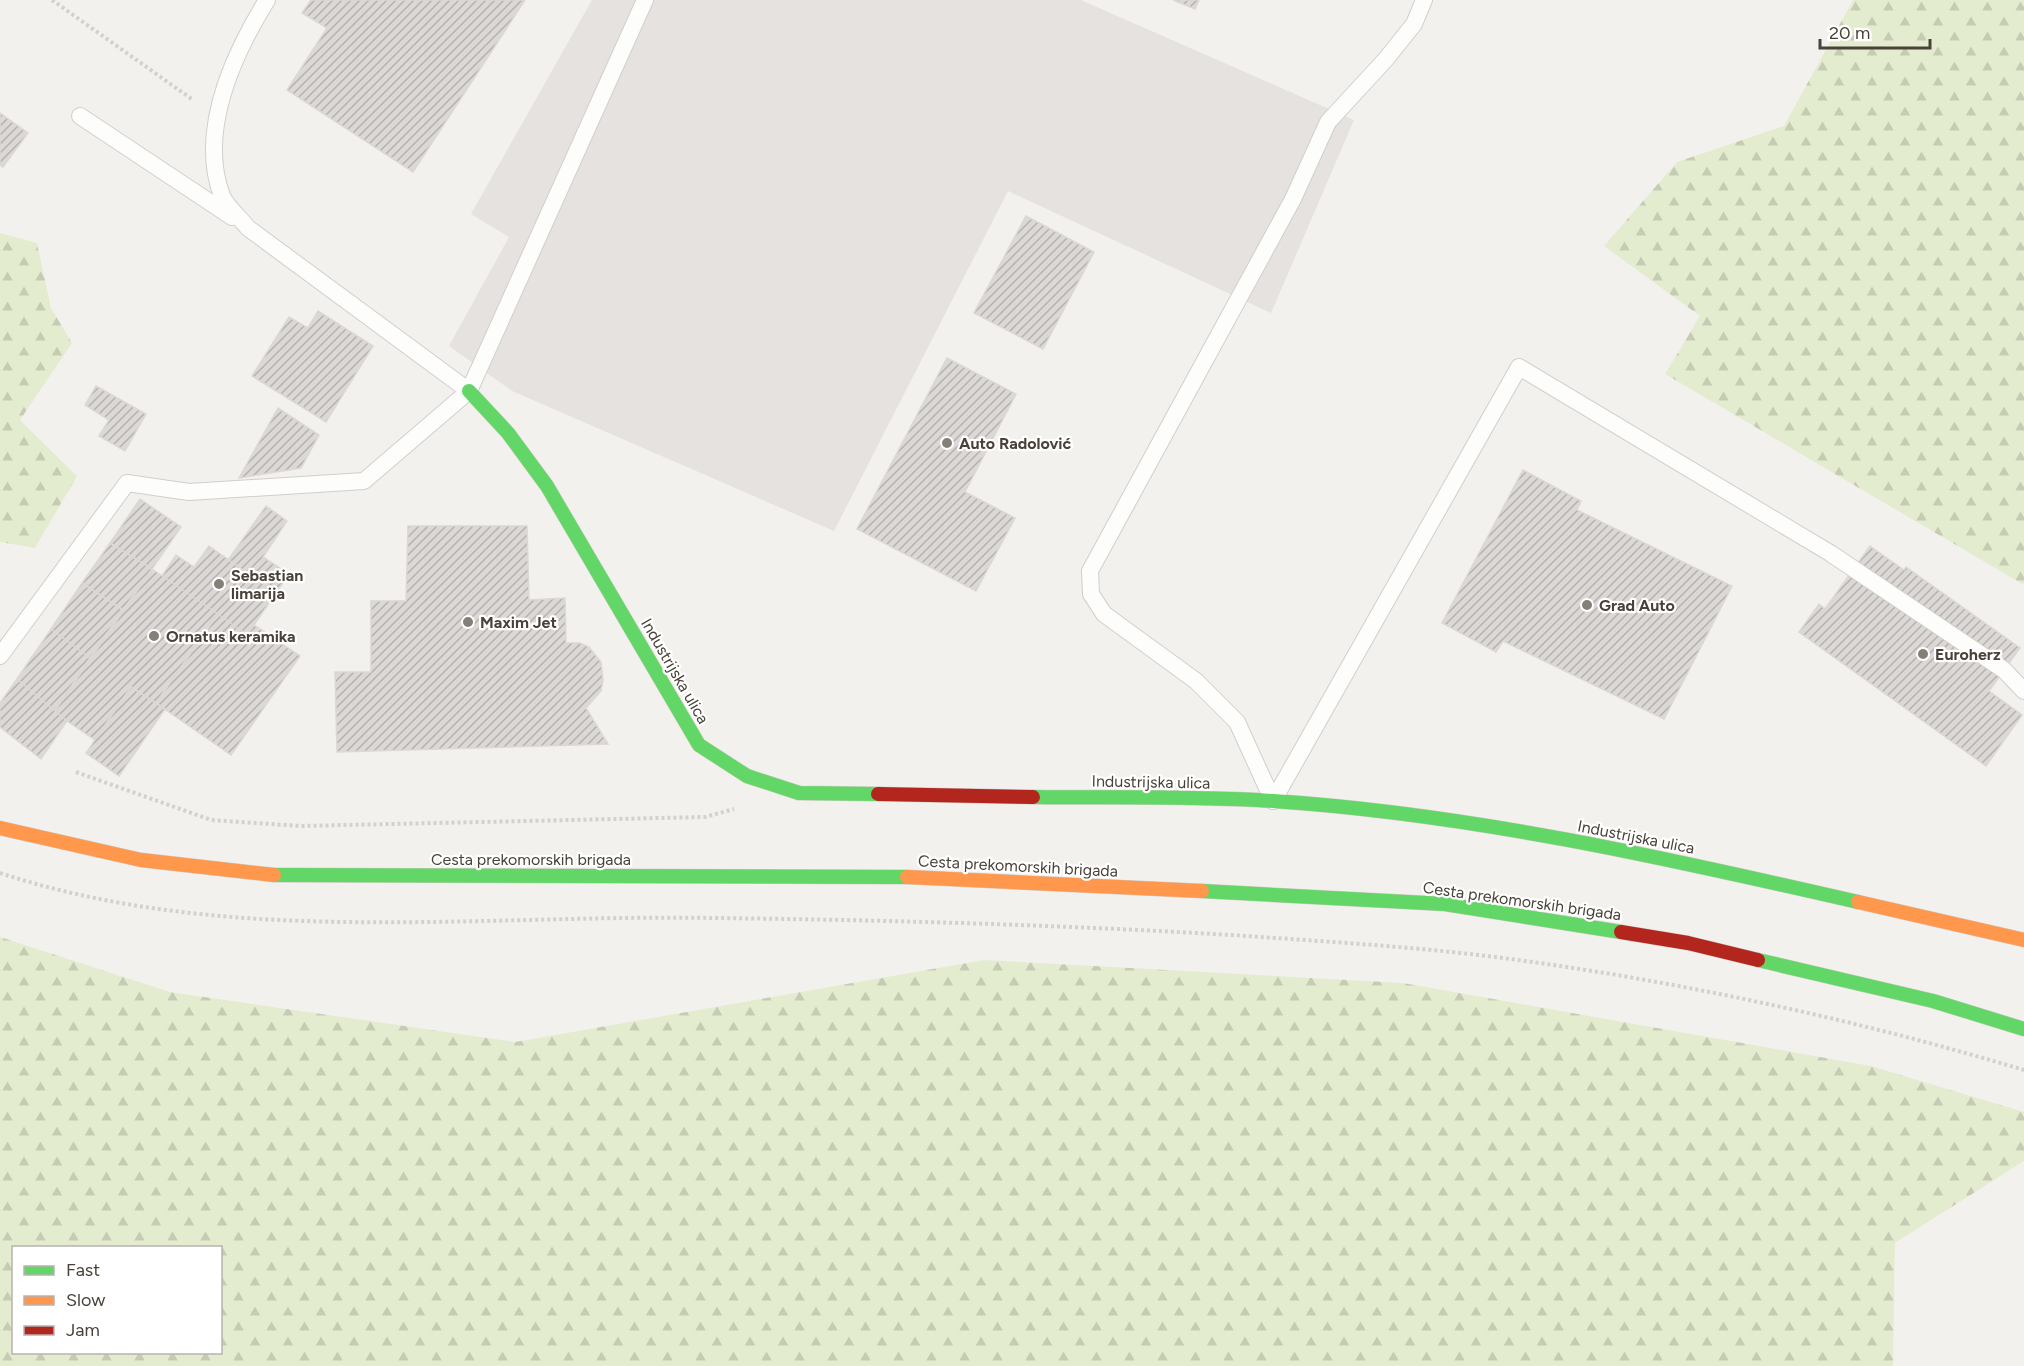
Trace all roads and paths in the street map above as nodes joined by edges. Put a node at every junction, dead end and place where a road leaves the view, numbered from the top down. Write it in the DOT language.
graph roads {
  1 [pos="52,0"];
  2 [pos="267,0"];
  3 [pos="645,0"];
  4 [pos="1424,0"];
  5 [pos="81,116"];
  6 [pos="217,117"];
  7 [pos="248,228"];
  8 [pos="469,391"];
  9 [pos="0,657"];
  10 [pos="2024,691"];
  11 [pos="76,772"];
  12 [pos="1273,801"];
  13 [pos="736,809"];
  14 [pos="0,828"];
  15 [pos="0,873"];
  16 [pos="2024,940"];
  17 [pos="2024,1029"];
  18 [pos="2024,1070"];
  1 -- 6 [label="path"];
  2 -- 6 [label="lane"];
  3 -- 8 [label="lane"];
  4 -- 12 [label="lane"];
  5 -- 7 [label="lane"];
  6 -- 7 [label="lane"];
  7 -- 8 [label="lane"];
  8 -- 9 [label="lane"];
  8 -- 12 [label="main road, Industrijska ulica"];
  10 -- 12 [label="lane"];
  11 -- 13 [label="path"];
  12 -- 16 [label="main road, Industrijska ulica"];
  14 -- 17 [label="main road, Cesta prekomorskih brigada"];
  15 -- 18 [label="path"];
}
